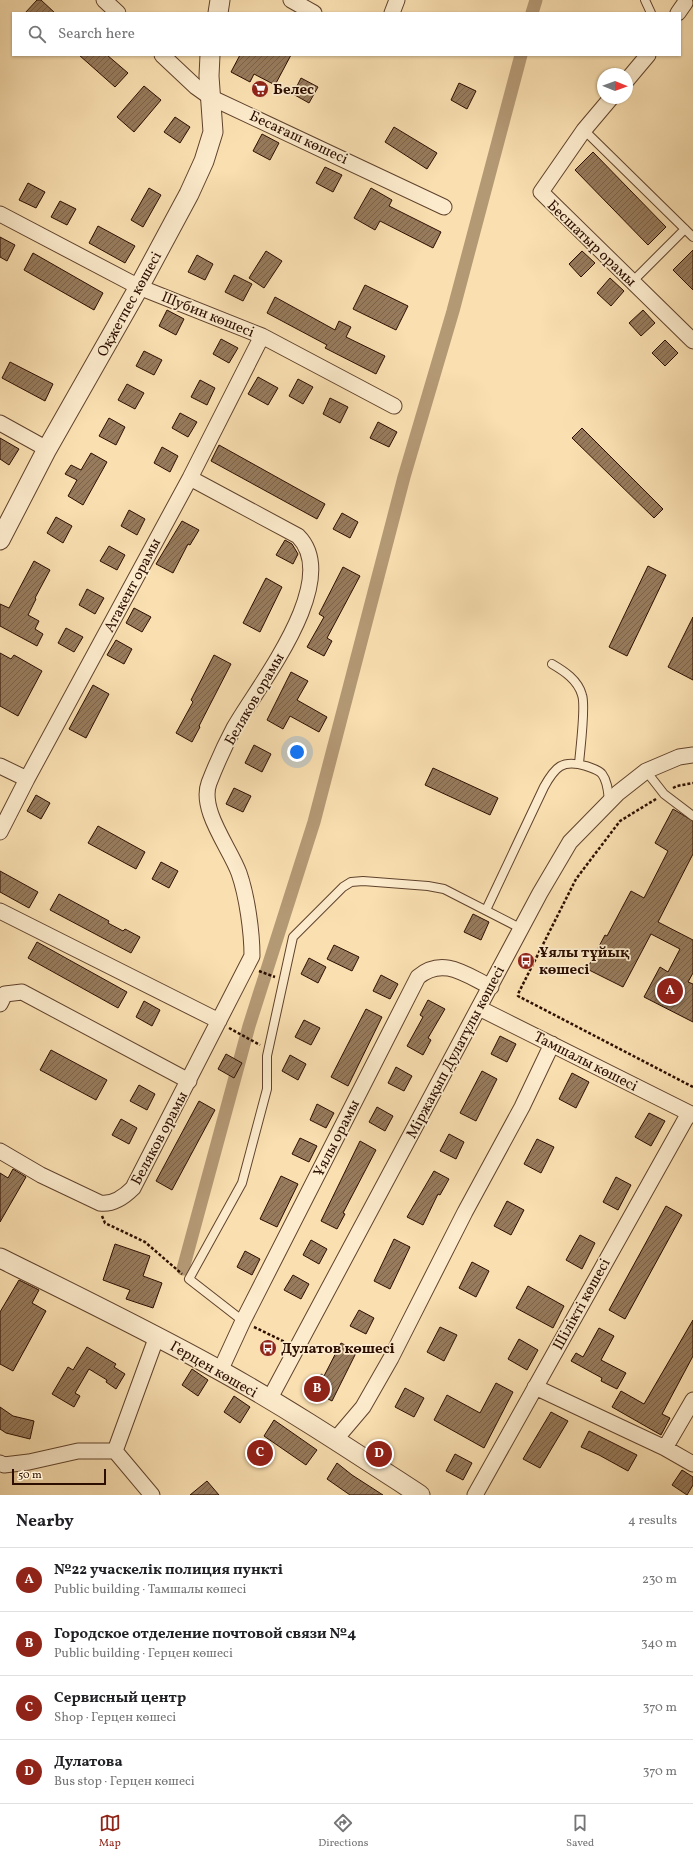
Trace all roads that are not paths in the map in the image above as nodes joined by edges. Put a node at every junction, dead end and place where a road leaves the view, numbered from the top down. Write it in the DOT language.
graph roads {
  1 [pos="104,0"];
  2 [pos="220,0"];
  3 [pos="291,0"];
  4 [pos="397,0"];
  5 [pos="646,0"];
  6 [pos="117,12"];
  7 [pos="218,12"];
  8 [pos="312,12"];
  9 [pos="392,12"];
  10 [pos="651,12"];
  11 [pos="163,56"];
  12 [pos="210,56"];
  13 [pos="647,56"];
  14 [pos="633,73"];
  15 [pos="210,97"];
  16 [pos="606,104"];
  17 [pos="584,130"];
  18 [pos="444,207"];
  19 [pos="0,214"];
  20 [pos="685,229"];
  21 [pos="693,237"];
  22 [pos="632,282"];
  23 [pos="140,286"];
  24 [pos="262,336"];
  25 [pos="693,342"];
  26 [pos="394,406"];
  27 [pos="0,423"];
  28 [pos="47,449"];
  29 [pos="190,478"];
  30 [pos="0,540"];
  31 [pos="552,664"];
  32 [pos="693,755"];
  33 [pos="579,764"];
  34 [pos="0,766"];
  35 [pos="646,771"];
  36 [pos="27,778"];
  37 [pos="609,802"];
  38 [pos="693,816"];
  39 [pos="0,832"];
  40 [pos="486,910"];
  41 [pos="0,911"];
  42 [pos="522,929"];
  43 [pos="490,986"];
  44 [pos="0,1004"];
  45 [pos="479,1008"];
  46 [pos="219,1021"];
  47 [pos="552,1044"];
  48 [pos="189,1081"];
  49 [pos="691,1114"];
  50 [pos="0,1150"];
  51 [pos="0,1258"];
  52 [pos="243,1321"];
  53 [pos="157,1336"];
  54 [pos="220,1371"];
  55 [pos="535,1387"];
  56 [pos="269,1400"];
  57 [pos="693,1400"];
  58 [pos="335,1440"];
  59 [pos="665,1448"];
  60 [pos="115,1451"];
  61 [pos="0,1463"];
  62 [pos="693,1464"];
  63 [pos="152,1495"];
  64 [pos="420,1495"];
  65 [pos="475,1495"];
  1 -- 6 [label="street"];
  2 -- 7 [label="street"];
  3 -- 8 [label="street"];
  4 -- 9 [label="street"];
  5 -- 10 [label="lane"];
  11 -- 15 [label="street, Бесағаш көшесі"];
  12 -- 15 [label="street, Оқжетпес көшесі"];
  13 -- 14 [label="street"];
  15 -- 18 [label="street, Бесағаш көшесі"];
  15 -- 23 [label="street, Оқжетпес көшесі"];
  16 -- 17 [label="street, Бесшатыр орамы"];
  17 -- 20 [label="lane"];
  17 -- 22 [label="street, Бесшатыр орамы"];
  19 -- 23 [label="street, Шубин көшесі"];
  20 -- 21 [label="lane"];
  20 -- 22 [label="lane"];
  22 -- 25 [label="street, Бесшатыр орамы"];
  23 -- 24 [label="street, Шубин көшесі"];
  23 -- 28 [label="street, Оқжетпес көшесі"];
  24 -- 26 [label="street, Шубин көшесі"];
  24 -- 29 [label="street, Атакент орамы"];
  27 -- 28 [label="street"];
  28 -- 30 [label="street, Оқжетпес көшесі"];
  29 -- 36 [label="street, Атакент орамы"];
  29 -- 46 [label="street, Беляков орамы"];
  31 -- 33 [label="lane"];
  32 -- 35 [label="street, Міржақып Дулатұлы көшесі"];
  33 -- 37 [label="lane"];
  33 -- 40 [label="lane"];
  34 -- 36 [label="street"];
  35 -- 37 [label="street, Міржақып Дулатұлы көшесі"];
  35 -- 38 [label="lane"];
  36 -- 39 [label="street, Атакент орамы"];
  37 -- 42 [label="street, Міржақып Дулатұлы көшесі"];
  40 -- 42 [label="lane"];
  40 -- 52 [label="lane"];
  41 -- 46 [label="street"];
  42 -- 43 [label="street, Міржақып Дулатұлы көшесі"];
  43 -- 45 [label="street, Міржақып Дулатұлы көшесі"];
  43 -- 52 [label="street, Ұялы орамы"];
  44 -- 48 [label="street, Беляков орамы"];
  45 -- 47 [label="street, Тамшалы көшесі"];
  45 -- 56 [label="street, Міржақып Дулатұлы көшесі"];
  46 -- 48 [label="street, Беляков орамы"];
  47 -- 49 [label="street, Тамшалы көшесі"];
  47 -- 58 [label="street"];
  48 -- 50 [label="street, Беляков орамы"];
  49 -- 55 [label="street, Шілікті көшесі"];
  51 -- 53 [label="street, Герцен көшесі"];
  52 -- 54 [label="street, Ұялы орамы"];
  53 -- 54 [label="street, Герцен көшесі"];
  53 -- 60 [label="street"];
  54 -- 56 [label="street, Герцен көшесі"];
  55 -- 59 [label="street"];
  55 -- 65 [label="street, Шілікті көшесі"];
  56 -- 58 [label="street, Герцен көшесі"];
  57 -- 59 [label="street"];
  58 -- 64 [label="street, Герцен көшесі"];
  59 -- 62 [label="street"];
  60 -- 61 [label="street"];
  60 -- 63 [label="street"];
}
